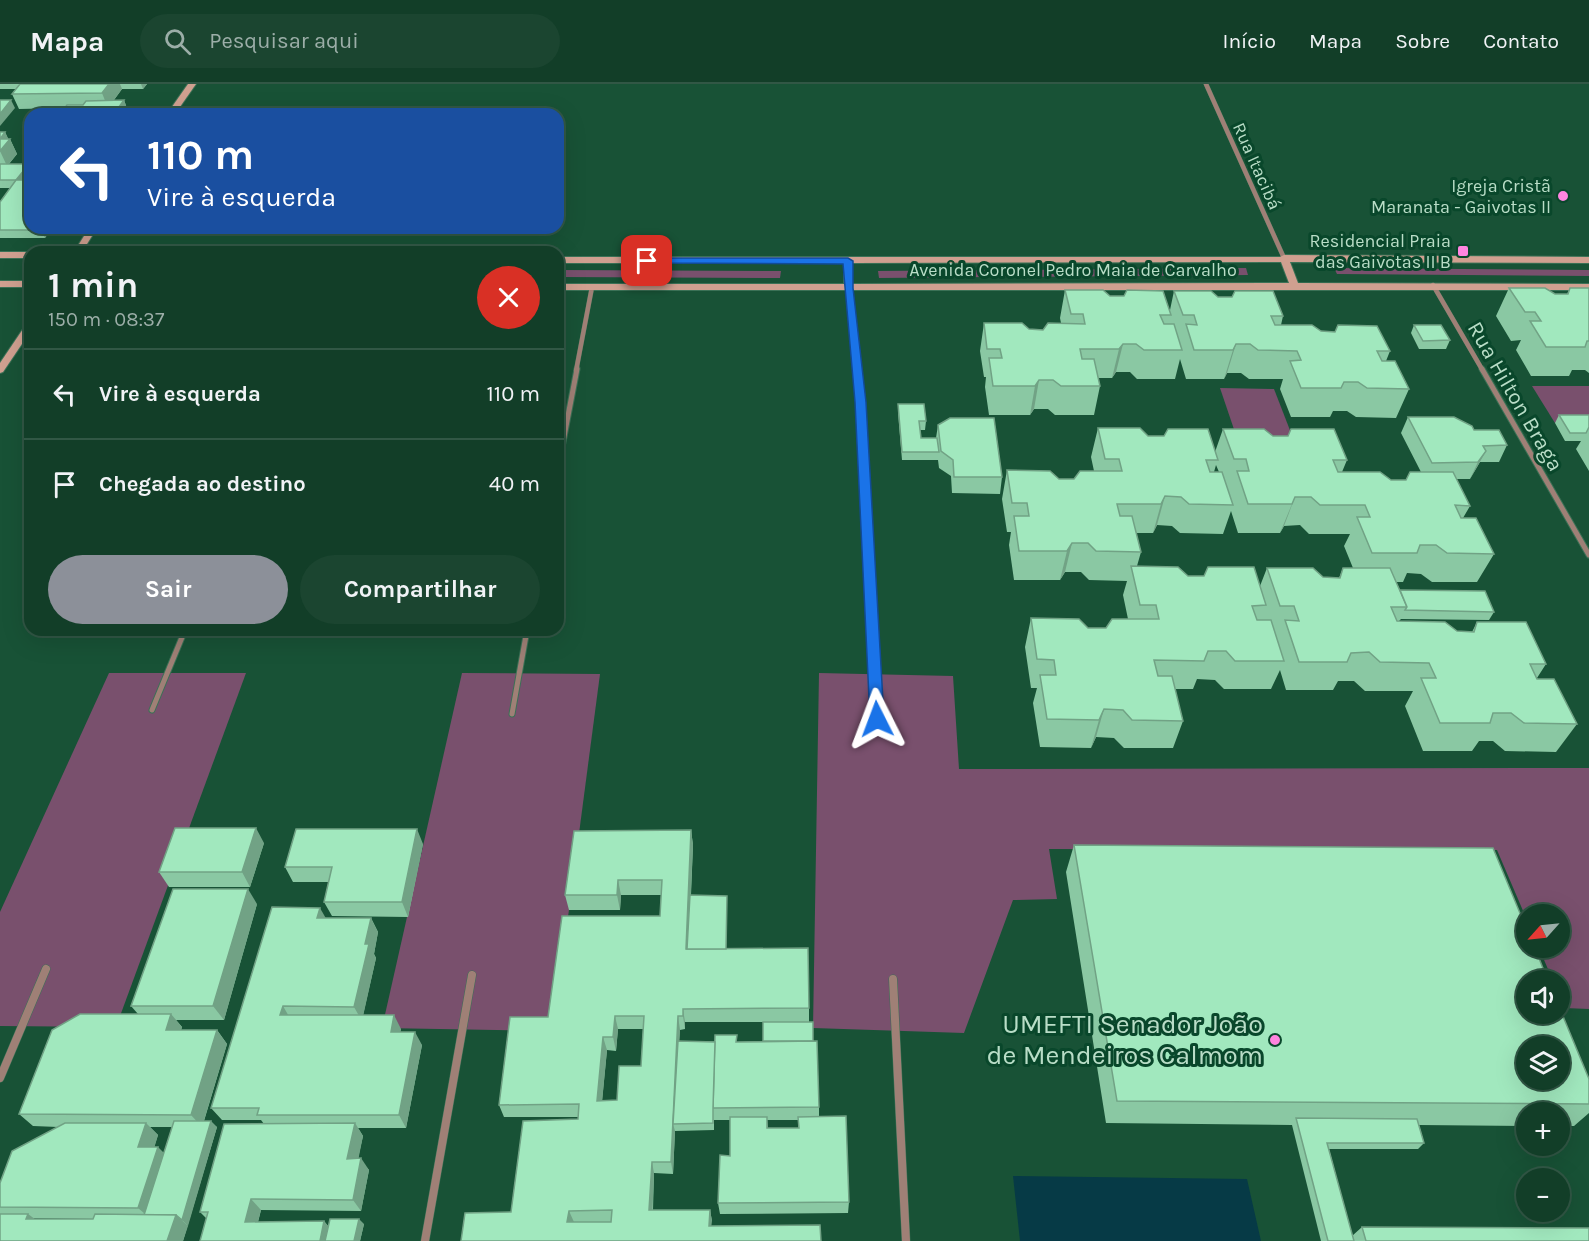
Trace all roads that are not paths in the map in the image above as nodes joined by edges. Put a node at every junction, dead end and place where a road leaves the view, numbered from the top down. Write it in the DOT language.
graph roads {
  1 [pos="192,84"];
  2 [pos="1206,84"];
  3 [pos="175,108"];
  4 [pos="0,255"];
  5 [pos="24,255"];
  6 [pos="1284,258"];
  7 [pos="564,260"];
  8 [pos="1589,260"];
  9 [pos="848,261"];
  10 [pos="0,284"];
  11 [pos="24,284"];
  12 [pos="1294,285"];
  13 [pos="1433,285"];
  14 [pos="1589,286"];
  15 [pos="564,287"];
  16 [pos="592,287"];
  17 [pos="848,288"];
  18 [pos="24,334"];
  19 [pos="0,370"];
  20 [pos="564,436"];
  21 [pos="1589,555"];
  22 [pos="183,636"];
  23 [pos="526,636"];
  24 [pos="152,710"];
  25 [pos="512,714"];
  26 [pos="877,719"];
  27 [pos="46,969"];
  28 [pos="472,975"];
  29 [pos="893,979"];
  30 [pos="0,1078"];
  31 [pos="425,1241"];
  32 [pos="906,1241"];
  1 -- 3 [label="street"];
  2 -- 6 [label="street, Rua Itacibá"];
  4 -- 5 [label="street"];
  6 -- 8 [label="street, Avenida Coronel Pedro Maia de Carvalho"];
  6 -- 9 [label="street, Avenida Coronel Pedro Maia de Carvalho"];
  6 -- 12 [label="street"];
  7 -- 9 [label="street, Avenida Coronel Pedro Maia de Carvalho"];
  9 -- 17 [label="street"];
  10 -- 11 [label="street"];
  12 -- 13 [label="street, Avenida Coronel Pedro Maia de Carvalho"];
  12 -- 17 [label="street, Avenida Coronel Pedro Maia de Carvalho"];
  13 -- 14 [label="street, Avenida Coronel Pedro Maia de Carvalho"];
  13 -- 21 [label="street, Rua Hilton Braga"];
  15 -- 16 [label="street, Avenida Coronel Pedro Maia de Carvalho"];
  16 -- 17 [label="street, Avenida Coronel Pedro Maia de Carvalho"];
  16 -- 20 [label="street"];
  17 -- 26 [label="street"];
  18 -- 19 [label="street"];
  22 -- 24 [label="street"];
  23 -- 25 [label="street"];
  27 -- 30 [label="street"];
  28 -- 31 [label="street"];
  29 -- 32 [label="street"];
}
